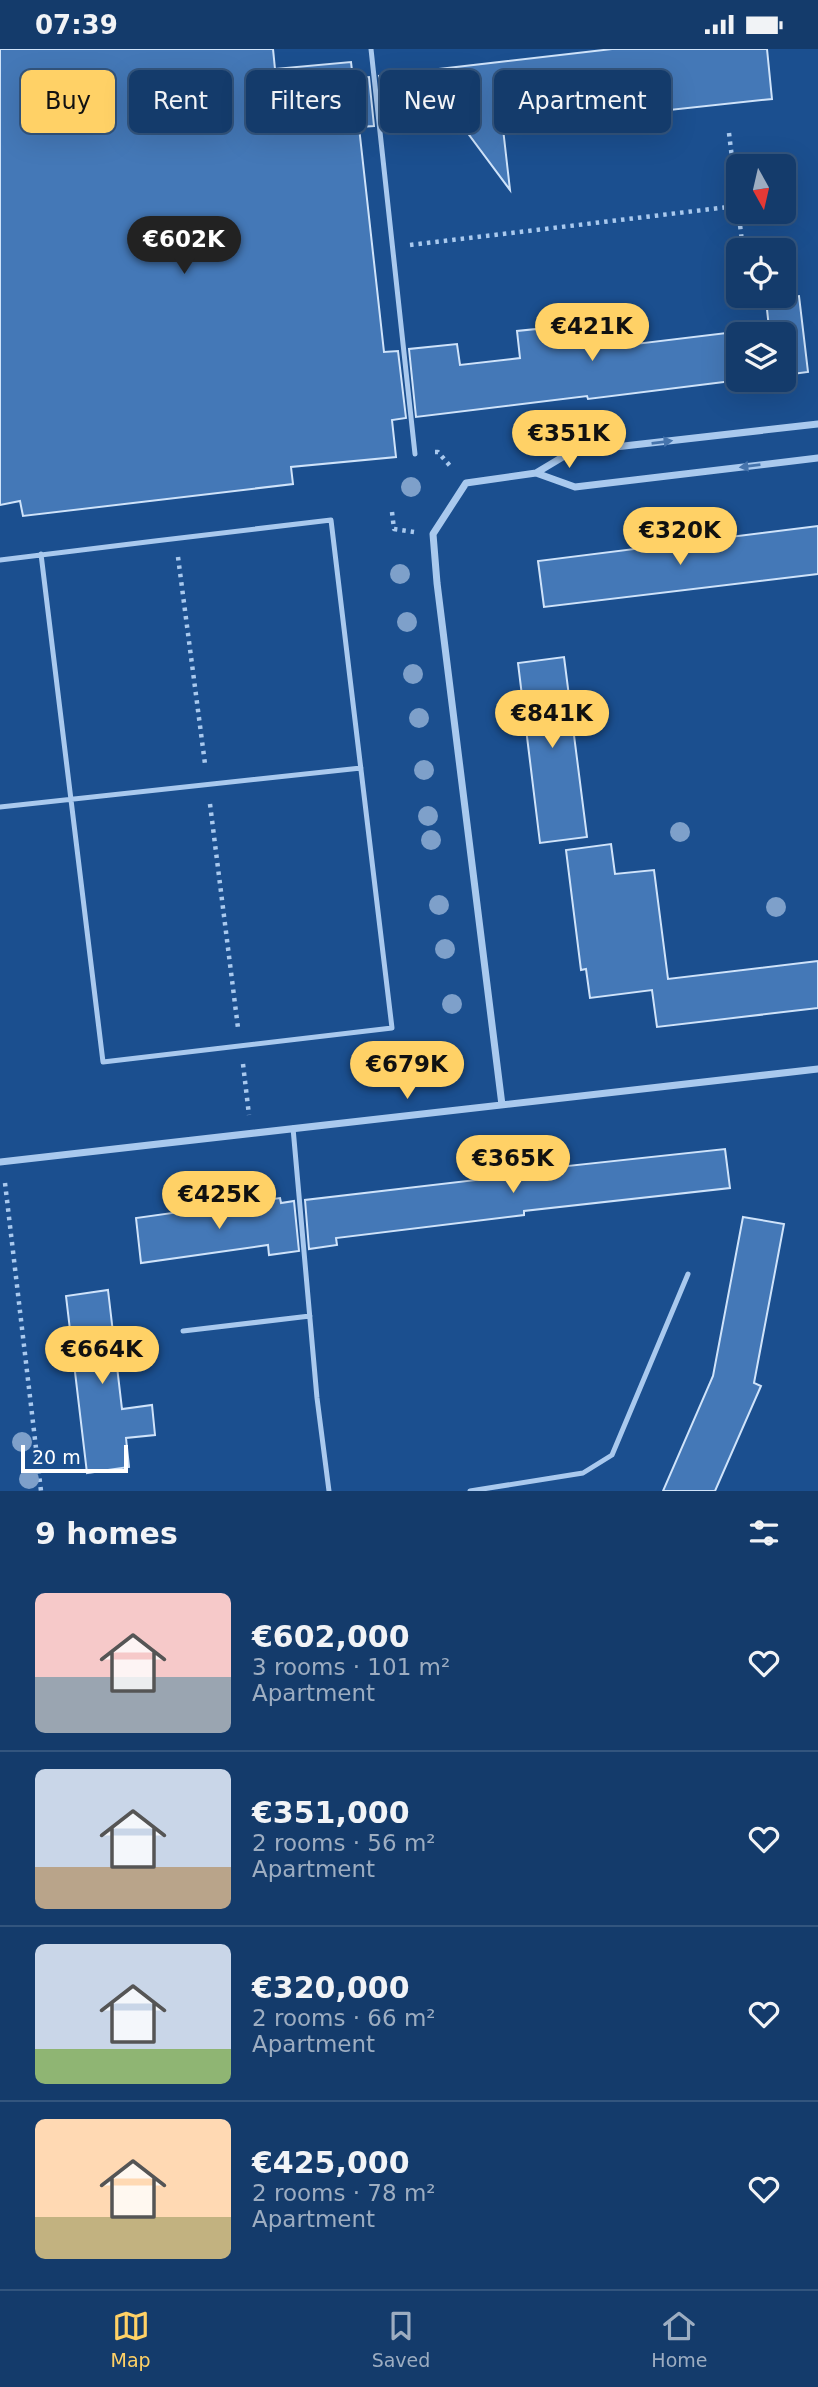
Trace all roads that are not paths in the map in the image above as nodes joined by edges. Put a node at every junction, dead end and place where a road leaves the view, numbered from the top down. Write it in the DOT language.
graph roads {
  1 [pos="371,49"];
  2 [pos="818,424"];
  3 [pos="415,454"];
  4 [pos="818,459"];
  5 [pos="537,473"];
  6 [pos="41,554"];
  7 [pos="0,559"];
  8 [pos="361,768"];
  9 [pos="71,799"];
  10 [pos="0,807"];
  11 [pos="818,1069"];
  12 [pos="502,1105"];
  13 [pos="293,1128"];
  14 [pos="1,1162"];
  15 [pos="688,1274"];
  16 [pos="310,1316"];
  17 [pos="184,1331"];
  18 [pos="329,1491"];
  19 [pos="470,1491"];
  1 -- 3 [label="lane"];
  5 -- 2 [label="street, one-way"];
  4 -- 5 [label="street, one-way"];
  5 -- 12 [label="street"];
  6 -- 7 [label="lane"];
  6 -- 8 [label="lane"];
  6 -- 9 [label="lane"];
  8 -- 9 [label="lane"];
  8 -- 9 [label="lane"];
  9 -- 10 [label="lane"];
  11 -- 12 [label="street"];
  12 -- 13 [label="street"];
  13 -- 14 [label="street"];
  13 -- 16 [label="lane"];
  15 -- 19 [label="lane"];
  16 -- 17 [label="lane"];
  16 -- 18 [label="lane"];
}
